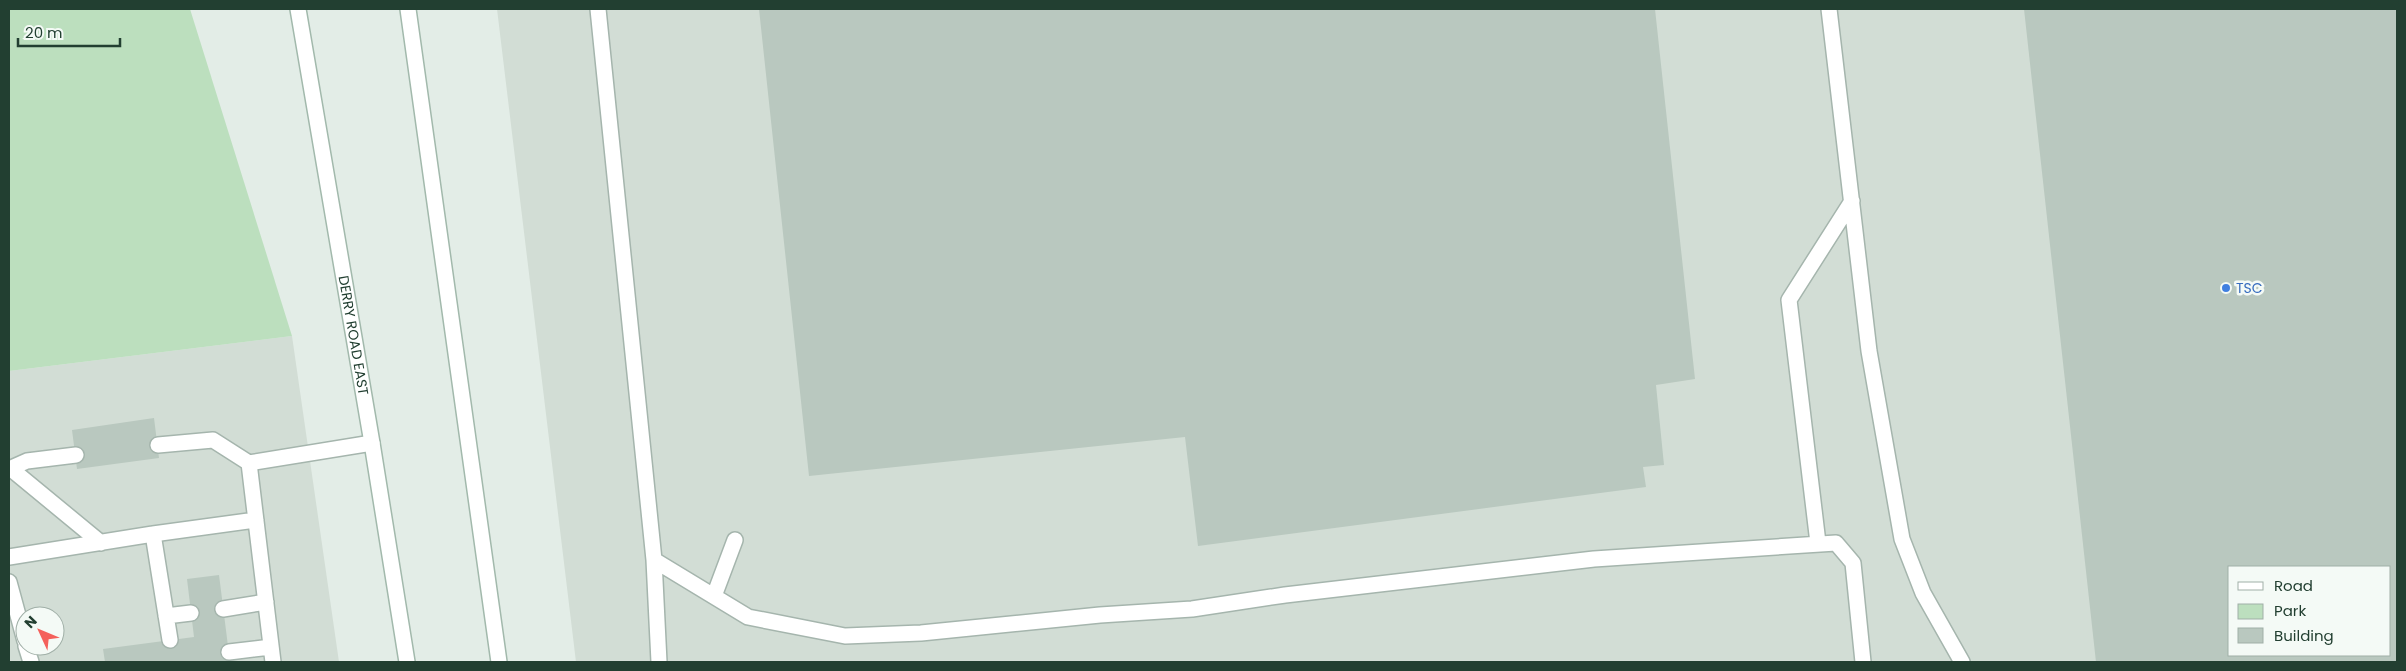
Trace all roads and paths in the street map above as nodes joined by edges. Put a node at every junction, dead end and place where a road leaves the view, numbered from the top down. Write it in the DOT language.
graph roads {
  1 [pos="298,9"];
  2 [pos="408,9"];
  3 [pos="598,9"];
  4 [pos="1829,9"];
  5 [pos="1852,201"];
  6 [pos="372,443"];
  7 [pos="158,445"];
  8 [pos="76,455"];
  9 [pos="249,463"];
  10 [pos="10,469"];
  11 [pos="256,520"];
  12 [pos="153,534"];
  13 [pos="735,540"];
  14 [pos="101,543"];
  15 [pos="1818,543"];
  16 [pos="9,557"];
  17 [pos="654,560"];
  18 [pos="9,582"];
  19 [pos="714,596"];
  20 [pos="266,602"];
  21 [pos="16,606"];
  22 [pos="223,609"];
  23 [pos="191,613"];
  24 [pos="166,616"];
  25 [pos="170,640"];
  26 [pos="229,652"];
  27 [pos="272,655"];
  28 [pos="407,662"];
  29 [pos="499,662"];
  30 [pos="659,662"];
  31 [pos="1863,662"];
  32 [pos="1962,662"];
  1 -- 6 [label="main road, DERRY ROAD EAST"];
  2 -- 29 [label="main road"];
  3 -- 17 [label="main road"];
  4 -- 5 [label="main road"];
  5 -- 15 [label="main road"];
  5 -- 32 [label="main road"];
  6 -- 9 [label="main road"];
  6 -- 28 [label="main road, DERRY ROAD EAST"];
  7 -- 9 [label="main road"];
  8 -- 10 [label="main road"];
  9 -- 11 [label="main road"];
  10 -- 14 [label="main road"];
  11 -- 12 [label="main road"];
  11 -- 20 [label="main road"];
  12 -- 14 [label="main road"];
  12 -- 24 [label="main road"];
  13 -- 19 [label="main road"];
  14 -- 16 [label="main road"];
  15 -- 19 [label="main road"];
  15 -- 31 [label="main road"];
  17 -- 19 [label="main road"];
  17 -- 30 [label="main road"];
  18 -- 21 [label="main road"];
  20 -- 22 [label="main road"];
  20 -- 27 [label="main road"];
  23 -- 24 [label="main road"];
  24 -- 25 [label="main road"];
  26 -- 27 [label="main road"];
}
